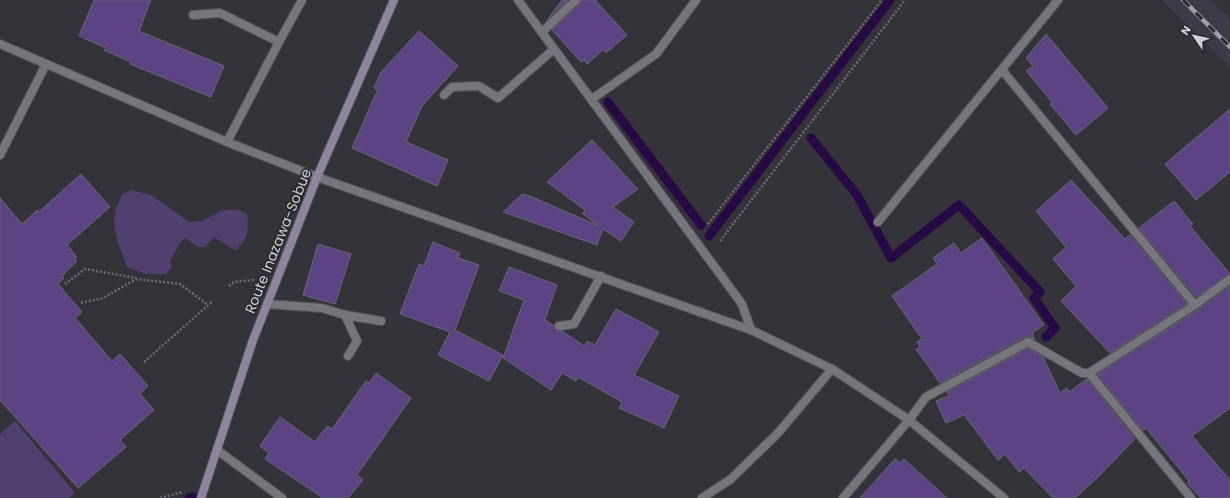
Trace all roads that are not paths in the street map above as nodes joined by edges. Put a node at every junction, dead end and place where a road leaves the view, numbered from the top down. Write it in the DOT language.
graph roads {
  1 [pos="302,0"];
  2 [pos="394,0"];
  3 [pos="518,0"];
  4 [pos="576,0"];
  5 [pos="696,0"];
  6 [pos="1058,0"];
  7 [pos="193,15"];
  8 [pos="542,32"];
  9 [pos="279,42"];
  10 [pos="0,45"];
  11 [pos="554,49"];
  12 [pos="46,64"];
  13 [pos="1002,70"];
  14 [pos="444,95"];
  15 [pos="592,99"];
  16 [pos="227,142"];
  17 [pos="0,154"];
  18 [pos="317,177"];
  19 [pos="878,222"];
  20 [pos="601,276"];
  21 [pos="1230,280"];
  22 [pos="267,304"];
  23 [pos="1195,305"];
  24 [pos="345,315"];
  25 [pos="381,321"];
  26 [pos="559,326"];
  27 [pos="751,330"];
  28 [pos="348,356"];
  29 [pos="832,369"];
  30 [pos="1089,373"];
  31 [pos="909,420"];
  32 [pos="217,450"];
  33 [pos="202,498"];
  34 [pos="282,498"];
  35 [pos="702,498"];
  36 [pos="843,498"];
  37 [pos="1004,498"];
  38 [pos="1191,498"];
  1 -- 9 [label="street"];
  2 -- 18 [label="main road, Route Inazawa-Sobue"];
  3 -- 8 [label="street"];
  4 -- 8 [label="street"];
  5 -- 15 [label="street"];
  6 -- 13 [label="street"];
  7 -- 9 [label="street"];
  8 -- 11 [label="street"];
  9 -- 16 [label="street"];
  10 -- 12 [label="street"];
  11 -- 14 [label="street"];
  11 -- 15 [label="street"];
  12 -- 16 [label="street"];
  12 -- 17 [label="street"];
  13 -- 19 [label="street"];
  13 -- 23 [label="street"];
  15 -- 27 [label="street"];
  16 -- 18 [label="street"];
  18 -- 20 [label="street"];
  18 -- 22 [label="main road, Route Inazawa-Sobue"];
  20 -- 26 [label="street"];
  20 -- 27 [label="street"];
  21 -- 23 [label="street"];
  22 -- 24 [label="street"];
  22 -- 32 [label="main road, Route Inazawa-Sobue"];
  23 -- 30 [label="street"];
  24 -- 25 [label="street"];
  24 -- 28 [label="street"];
  27 -- 29 [label="street"];
  29 -- 31 [label="street"];
  29 -- 35 [label="street"];
  30 -- 31 [label="street"];
  30 -- 38 [label="street"];
  31 -- 36 [label="street"];
  31 -- 37 [label="street"];
  32 -- 33 [label="main road, Route Inazawa-Sobue"];
  32 -- 34 [label="street"];
}
